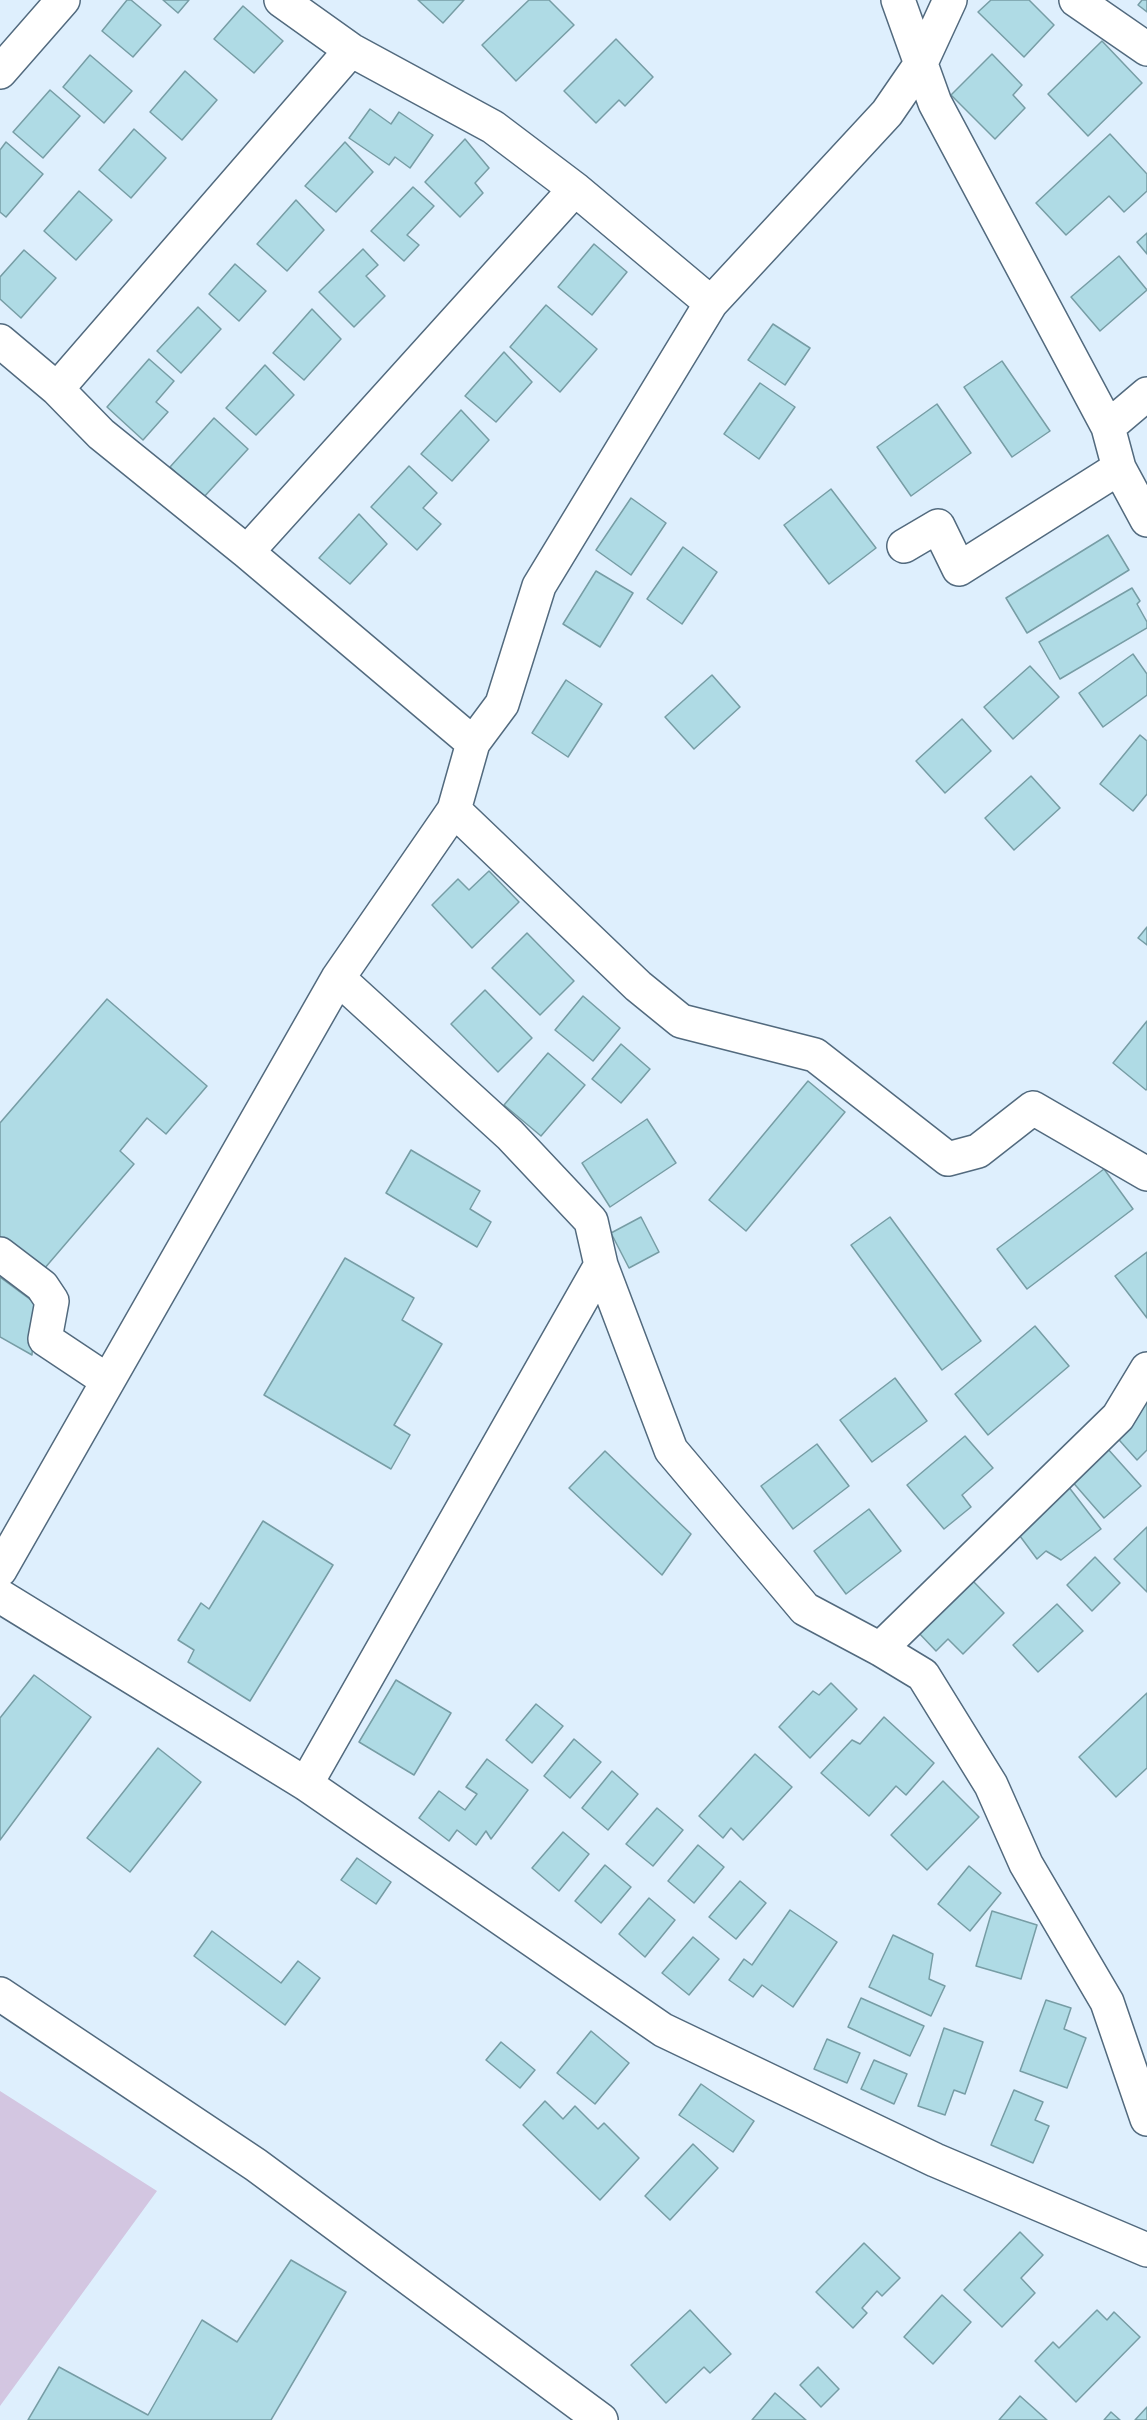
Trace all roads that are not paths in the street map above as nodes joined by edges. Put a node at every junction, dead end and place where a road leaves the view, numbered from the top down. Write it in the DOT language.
graph roads {
  1 [pos="63,0"];
  2 [pos="280,0"];
  3 [pos="898,0"];
  4 [pos="950,0"];
  5 [pos="1076,0"];
  6 [pos="1147,49"];
  7 [pos="351,50"];
  8 [pos="920,66"];
  9 [pos="0,72"];
  10 [pos="575,189"];
  11 [pos="711,303"];
  12 [pos="0,341"];
  13 [pos="57,389"];
  14 [pos="1147,394"];
  15 [pos="1108,427"];
  16 [pos="1119,468"];
  17 [pos="1147,520"];
  18 [pos="904,546"];
  19 [pos="247,552"];
  20 [pos="473,742"];
  21 [pos="454,810"];
  22 [pos="338,978"];
  23 [pos="1147,1174"];
  24 [pos="0,1254"];
  25 [pos="601,1265"];
  26 [pos="1147,1369"];
  27 [pos="108,1381"];
  28 [pos="0,1570"];
  29 [pos="0,1596"];
  30 [pos="880,1649"];
  31 [pos="306,1784"];
  32 [pos="0,1994"];
  33 [pos="1147,2119"];
  34 [pos="1147,2250"];
  35 [pos="601,2420"];
  1 -- 9 [label="street"];
  2 -- 7 [label="street"];
  3 -- 8 [label="street"];
  4 -- 8 [label="street"];
  5 -- 6 [label="street"];
  7 -- 10 [label="street"];
  7 -- 13 [label="street"];
  8 -- 11 [label="street"];
  8 -- 15 [label="street"];
  10 -- 11 [label="street"];
  10 -- 19 [label="street"];
  11 -- 20 [label="street"];
  12 -- 13 [label="street"];
  13 -- 19 [label="street"];
  14 -- 15 [label="street"];
  15 -- 16 [label="street"];
  16 -- 17 [label="street"];
  16 -- 18 [label="street"];
  19 -- 20 [label="street"];
  20 -- 21 [label="street"];
  21 -- 22 [label="street"];
  21 -- 23 [label="street"];
  22 -- 25 [label="street"];
  22 -- 27 [label="street"];
  24 -- 27 [label="street"];
  25 -- 30 [label="street"];
  25 -- 31 [label="street"];
  26 -- 30 [label="street"];
  27 -- 28 [label="street"];
  29 -- 31 [label="street"];
  30 -- 33 [label="street"];
  31 -- 34 [label="street"];
  32 -- 35 [label="street"];
}
